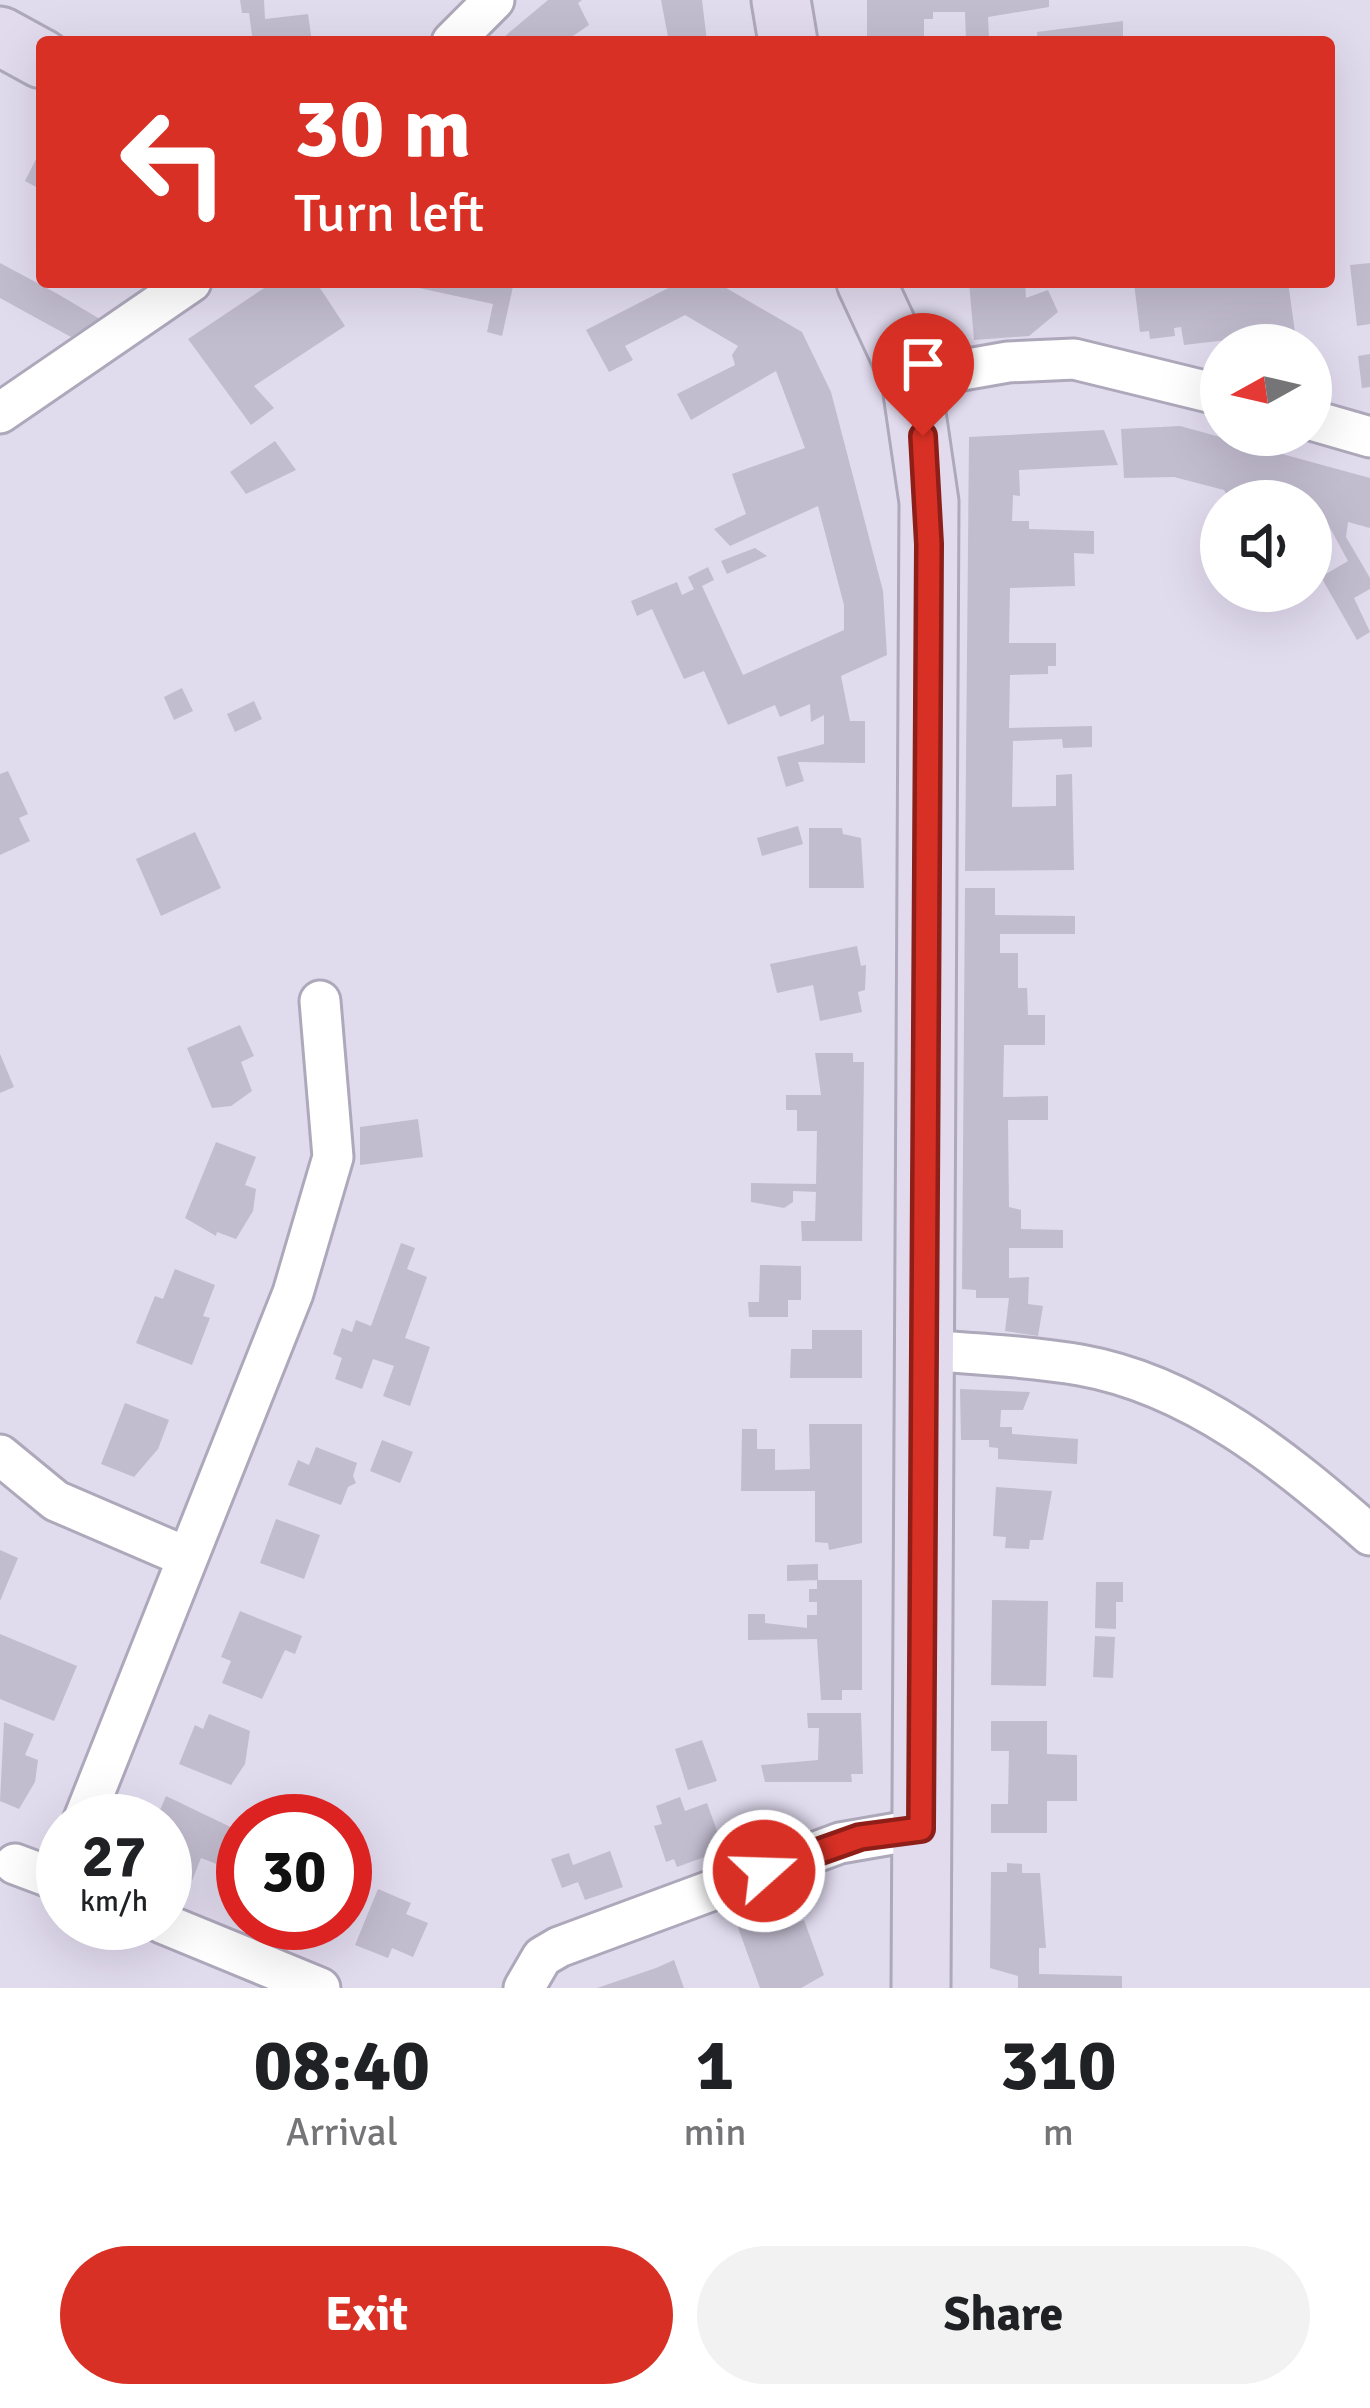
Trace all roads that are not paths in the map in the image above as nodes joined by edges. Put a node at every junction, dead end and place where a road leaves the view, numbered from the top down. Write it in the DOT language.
graph roads {
  1 [pos="494,0"];
  2 [pos="781,0"];
  3 [pos="0,35"];
  4 [pos="458,36"];
  5 [pos="787,36"];
  6 [pos="36,56"];
  7 [pos="182,288"];
  8 [pos="869,288"];
  9 [pos="910,379"];
  10 [pos="1200,390"];
  11 [pos="0,412"];
  12 [pos="1332,426"];
  13 [pos="1370,437"];
  14 [pos="320,1001"];
  15 [pos="924,1350"];
  16 [pos="0,1455"];
  17 [pos="1370,1535"];
  18 [pos="184,1556"];
  19 [pos="93,1794"];
  20 [pos="921,1829"];
  21 [pos="15,1864"];
  22 [pos="36,1871"];
  23 [pos="192,1935"];
  24 [pos="320,1988"];
  25 [pos="524,1988"];
  26 [pos="921,1988"];
  1 -- 4 [label="street"];
  2 -- 5 [label="street"];
  3 -- 6 [label="street"];
  7 -- 11 [label="street"];
  8 -- 9 [label="street"];
  9 -- 10 [label="street"];
  9 -- 15 [label="street"];
  12 -- 13 [label="street"];
  14 -- 18 [label="street"];
  15 -- 17 [label="street"];
  15 -- 20 [label="street"];
  16 -- 18 [label="street"];
  18 -- 19 [label="street"];
  20 -- 25 [label="street"];
  20 -- 26 [label="street"];
  21 -- 22 [label="street"];
  23 -- 24 [label="street"];
}
